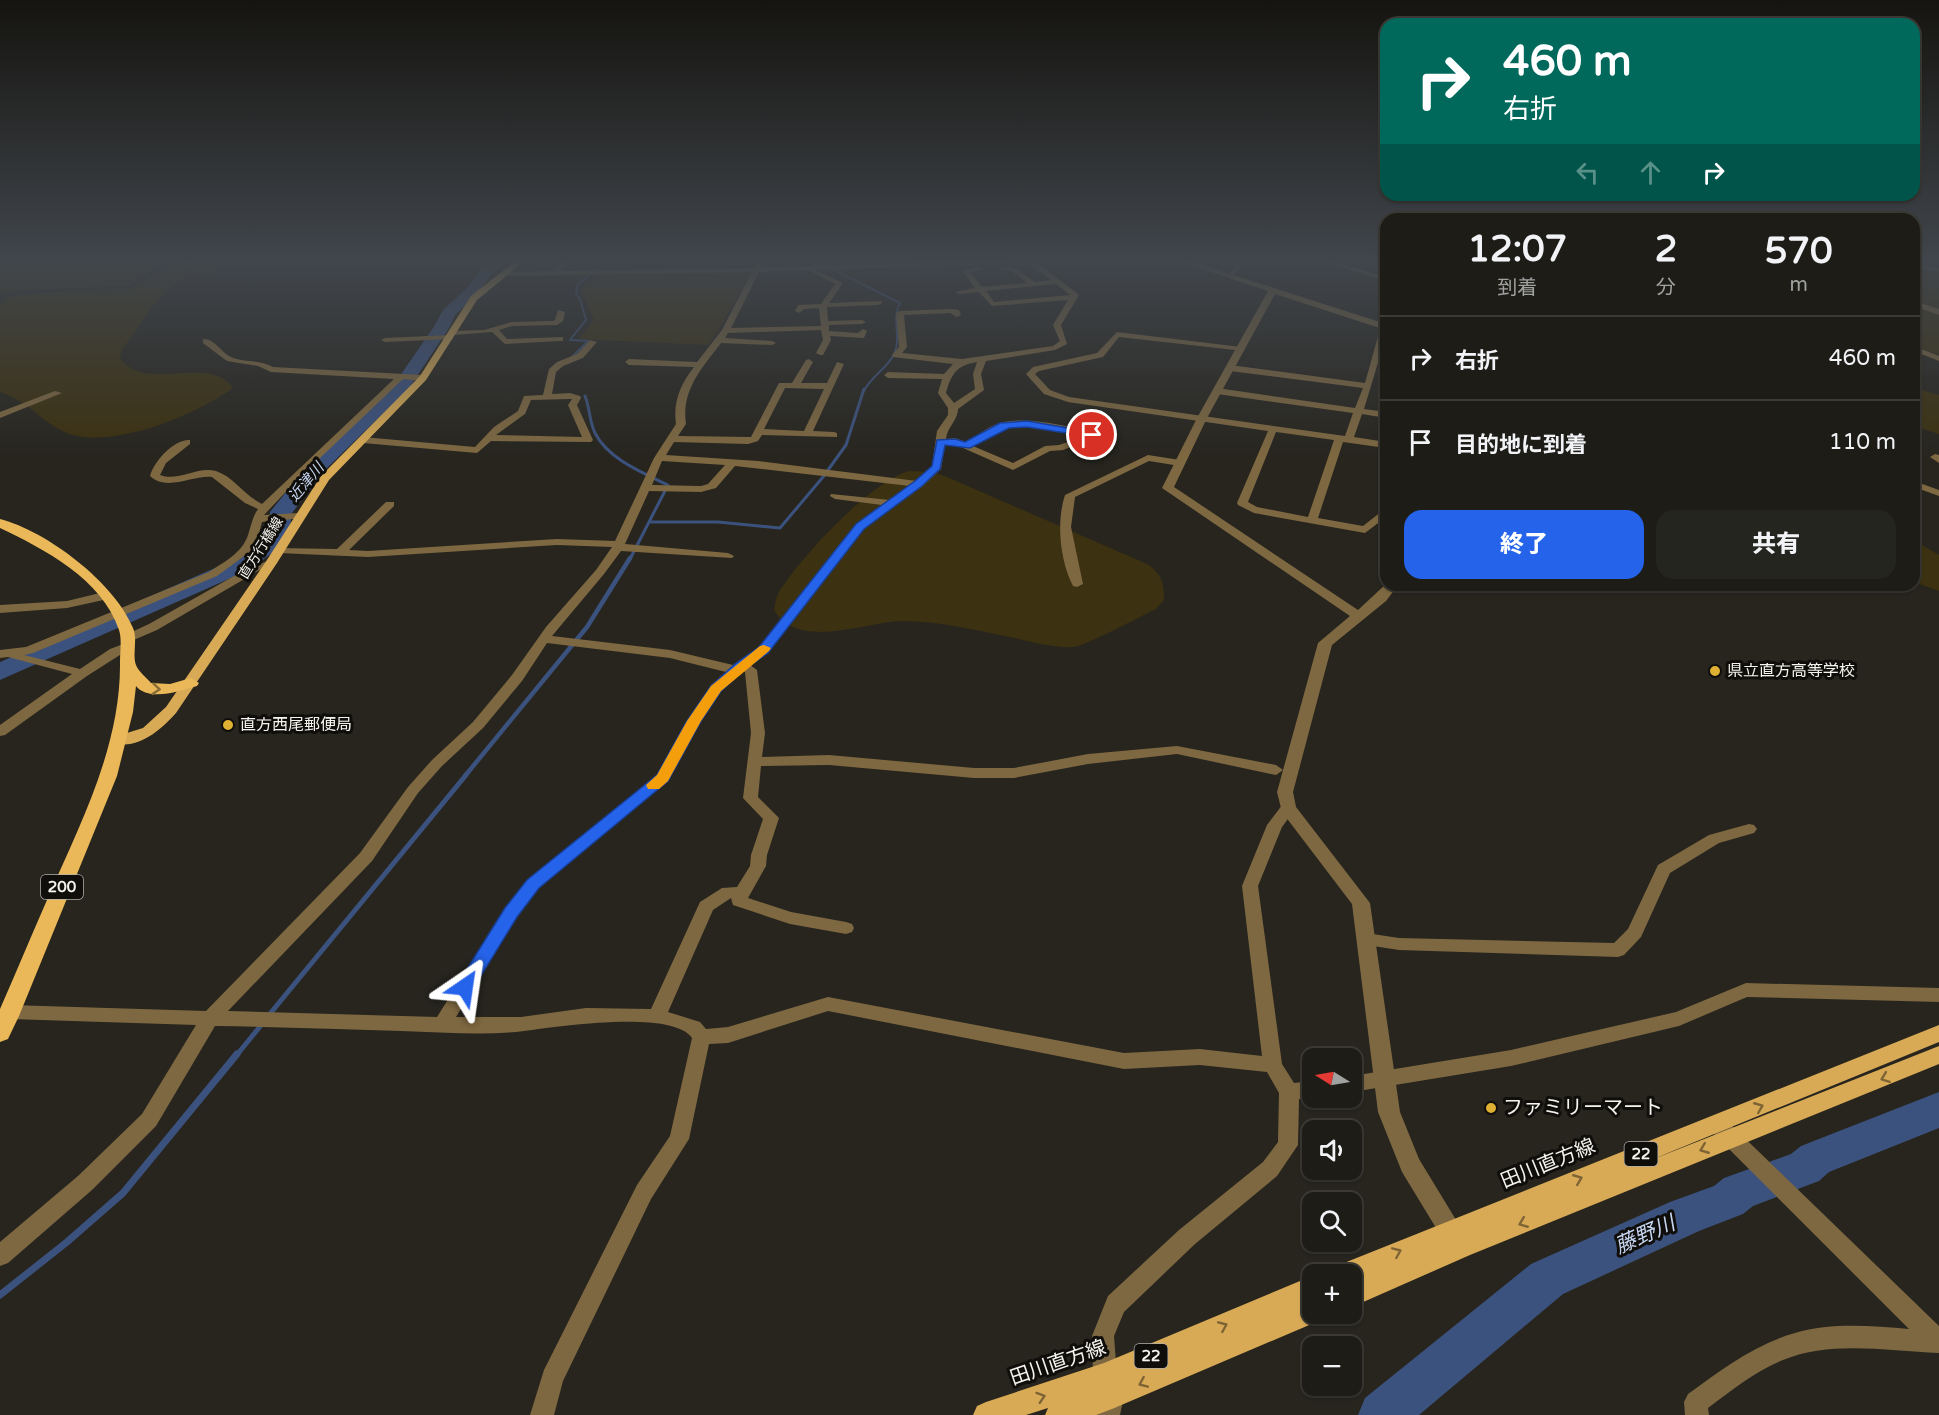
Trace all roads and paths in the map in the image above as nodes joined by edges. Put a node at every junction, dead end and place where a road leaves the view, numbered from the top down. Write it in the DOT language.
graph roads {
  1 [pos="457,325"];
  2 [pos="508,325"];
  3 [pos="729,325"];
  4 [pos="899,325"];
  5 [pos="1058,325"];
  6 [pos="1254,325"];
  7 [pos="825,328"];
  8 [pos="494,329"];
  9 [pos="726,331"];
  10 [pos="451,336"];
  11 [pos="560,339"];
  12 [pos="385,340"];
  13 [pos="718,340"];
  14 [pos="206,341"];
  15 [pos="593,342"];
  16 [pos="772,343"];
  17 [pos="1241,349"];
  18 [pos="1380,351"];
  19 [pos="1920,351"];
  20 [pos="820,353"];
  21 [pos="982,359"];
  22 [pos="1939,359"];
  23 [pos="629,362"];
  24 [pos="810,362"];
  25 [pos="962,362"];
  26 [pos="840,364"];
  27 [pos="699,366"];
  28 [pos="1230,368"];
  29 [pos="888,375"];
  30 [pos="400,377"];
  31 [pos="946,377"];
  32 [pos="423,378"];
  33 [pos="796,384"];
  34 [pos="829,386"];
  35 [pos="1368,386"];
  36 [pos="1217,392"];
  37 [pos="58,393"];
  38 [pos="547,397"];
  39 [pos="0,403"];
  40 [pos="23,406"];
  41 [pos="953,408"];
  42 [pos="1359,412"];
  43 [pos="1380,414"];
  44 [pos="0,416"];
  45 [pos="1202,418"];
  46 [pos="1273,429"];
  47 [pos="759,432"];
  48 [pos="807,434"];
  49 [pos="834,435"];
  50 [pos="489,438"];
  51 [pos="671,439"];
  52 [pos="1344,439"];
  53 [pos="363,440"];
  54 [pos="187,442"];
  55 [pos="940,442"];
  56 [pos="1380,444"];
  57 [pos="966,446"];
  58 [pos="659,459"];
  59 [pos="732,463"];
  60 [pos="1180,463"];
  61 [pos="919,484"];
  62 [pos="1920,486"];
  63 [pos="646,488"];
  64 [pos="1939,494"];
  65 [pos="835,496"];
  66 [pos="890,503"];
  67 [pos="390,504"];
  68 [pos="261,515"];
  69 [pos="294,516"];
  70 [pos="1380,517"];
  71 [pos="1312,521"];
  72 [pos="0,523"];
  73 [pos="618,545"];
  74 [pos="279,550"];
  75 [pos="339,553"];
  76 [pos="728,556"];
  77 [pos="271,563"];
  78 [pos="1077,584"];
  79 [pos="1387,591"];
  80 [pos="104,596"];
  81 [pos="0,609"];
  82 [pos="117,612"];
  83 [pos="1357,615"];
  84 [pos="127,639"];
  85 [pos="544,639"];
  86 [pos="9,655"];
  87 [pos="130,668"];
  88 [pos="738,668"];
  89 [pos="82,673"];
  90 [pos="191,683"];
  91 [pos="0,732"];
  92 [pos="119,740"];
  93 [pos="755,762"];
  94 [pos="1276,770"];
  95 [pos="1288,808"];
  96 [pos="1749,829"];
  97 [pos="741,893"];
  98 [pos="846,928"];
  99 [pos="1366,939"];
  100 [pos="1939,995"];
  101 [pos="10,1012"];
  102 [pos="657,1016"];
  103 [pos="210,1018"];
  104 [pos="442,1025"];
  105 [pos="0,1033"];
  106 [pos="1939,1033"];
  107 [pos="701,1037"];
  108 [pos="1939,1055"];
  109 [pos="1273,1065"];
  110 [pos="1383,1080"];
  111 [pos="1362,1083"];
  112 [pos="1302,1090"];
  113 [pos="1289,1092"];
  114 [pos="1727,1134"];
  115 [pos="1456,1239"];
  116 [pos="0,1256"];
  117 [pos="1362,1269"];
  118 [pos="1362,1289"];
  119 [pos="1302,1293"];
  120 [pos="1302,1315"];
  121 [pos="1939,1342"];
  122 [pos="1108,1396"];
  123 [pos="542,1415"];
  124 [pos="986,1415"];
  125 [pos="1058,1415"];
  126 [pos="1697,1415"];
  1 -- 10 [label="main road, 直方行橋線"];
  2 -- 8 [label="street"];
  3 -- 9 [label="street"];
  4 -- 25 [label="street"];
  5 -- 21 [label="street"];
  6 -- 17 [label="street"];
  7 -- 7 [label="street"];
  7 -- 9 [label="street"];
  7 -- 20 [label="street"];
  8 -- 10 [label="street"];
  8 -- 11 [label="street"];
  9 -- 13 [label="street"];
  10 -- 12 [label="street"];
  10 -- 32 [label="main road, 直方行橋線"];
  13 -- 16 [label="street"];
  13 -- 27 [label="street"];
  14 -- 30 [label="street"];
  15 -- 38 [label="street"];
  17 -- 28 [label="street"];
  17 -- 45 [label="street"];
  18 -- 35 [label="street"];
  19 -- 22 [label="street"];
  21 -- 25 [label="street"];
  21 -- 41 [label="street"];
  23 -- 27 [label="street"];
  24 -- 33 [label="street"];
  25 -- 31 [label="street"];
  26 -- 34 [label="street"];
  27 -- 51 [label="street"];
  28 -- 35 [label="street"];
  28 -- 36 [label="street"];
  29 -- 31 [label="street"];
  30 -- 32 [label="street"];
  30 -- 68 [label="street"];
  31 -- 41 [label="street"];
  32 -- 53 [label="main road, 直方行橋線"];
  33 -- 34 [label="street"];
  33 -- 47 [label="street"];
  34 -- 48 [label="street"];
  35 -- 42 [label="street"];
  36 -- 42 [label="street"];
  36 -- 45 [label="street"];
  37 -- 40 [label="street"];
  38 -- 50 [label="street"];
  38 -- 50 [label="street"];
  39 -- 40 [label="street"];
  40 -- 44 [label="street"];
  41 -- 55 [label="street"];
  42 -- 43 [label="street"];
  42 -- 52 [label="street"];
  45 -- 46 [label="street"];
  45 -- 60 [label="street"];
  46 -- 52 [label="street"];
  46 -- 71 [label="street"];
  47 -- 48 [label="street"];
  47 -- 51 [label="street"];
  48 -- 49 [label="street"];
  50 -- 53 [label="street"];
  51 -- 58 [label="street"];
  52 -- 56 [label="street"];
  52 -- 71 [label="street"];
  53 -- 69 [label="main road, 直方行橋線"];
  54 -- 68 [label="street"];
  55 -- 57 [label="street"];
  55 -- 61 [label="street"];
  57 -- 57 [label="street"];
  58 -- 59 [label="street"];
  58 -- 63 [label="street"];
  59 -- 61 [label="street"];
  59 -- 63 [label="street"];
  60 -- 78 [label="street"];
  60 -- 83 [label="street"];
  61 -- 66 [label="street"];
  62 -- 64 [label="street"];
  63 -- 73 [label="street"];
  65 -- 66 [label="street"];
  66 -- 88 [label="street"];
  67 -- 75 [label="street"];
  68 -- 69 [label="street"];
  68 -- 82 [label="street"];
  69 -- 74 [label="main road, 直方行橋線"];
  70 -- 71 [label="street"];
  72 -- 80 [label="highway, 200"];
  73 -- 75 [label="street"];
  73 -- 76 [label="street"];
  73 -- 85 [label="street"];
  74 -- 75 [label="street"];
  74 -- 77 [label="main road, 直方行橋線"];
  77 -- 84 [label="street"];
  77 -- 90 [label="main road, 直方行橋線"];
  79 -- 83 [label="street"];
  80 -- 81 [label="street"];
  80 -- 82 [label="highway, 200"];
  82 -- 84 [label="highway, 200"];
  82 -- 86 [label="street"];
  83 -- 95 [label="street"];
  84 -- 87 [label="highway, 200"];
  84 -- 89 [label="street"];
  85 -- 88 [label="street"];
  85 -- 103 [label="street"];
  86 -- 89 [label="street"];
  87 -- 90 [label="highway, one-way"];
  87 -- 92 [label="highway, 200"];
  88 -- 93 [label="street"];
  88 -- 104 [label="street"];
  89 -- 91 [label="street"];
  90 -- 92 [label="main road, 直方行橋線"];
  92 -- 101 [label="highway, 200"];
  93 -- 94 [label="street"];
  93 -- 97 [label="street"];
  95 -- 99 [label="street"];
  95 -- 109 [label="street"];
  96 -- 99 [label="street"];
  97 -- 98 [label="street"];
  97 -- 102 [label="street"];
  99 -- 110 [label="street"];
  100 -- 110 [label="street"];
  101 -- 103 [label="street"];
  101 -- 105 [label="highway, 200"];
  102 -- 104 [label="street"];
  102 -- 107 [label="street"];
  103 -- 104 [label="street"];
  103 -- 116 [label="street"];
  114 -- 106 [label="main road, 22, one-way"];
  107 -- 109 [label="street"];
  107 -- 123 [label="street"];
  108 -- 114 [label="main road, 22, one-way"];
  109 -- 113 [label="street"];
  110 -- 111 [label="street"];
  110 -- 115 [label="street"];
  112 -- 113 [label="street"];
  113 -- 122 [label="street"];
  114 -- 115 [label="main road, 22"];
  114 -- 121 [label="street"];
  117 -- 115 [label="main road, 22, one-way"];
  115 -- 118 [label="main road, 22"];
  122 -- 119 [label="main road, 田川直方線 / 22, one-way"];
  120 -- 122 [label="main road, 田川直方線 / 22, one-way"];
  121 -- 126 [label="street"];
  124 -- 122 [label="main road, 田川直方線 / 22, one-way"];
  122 -- 125 [label="main road, 田川直方線 / 22"];
}
